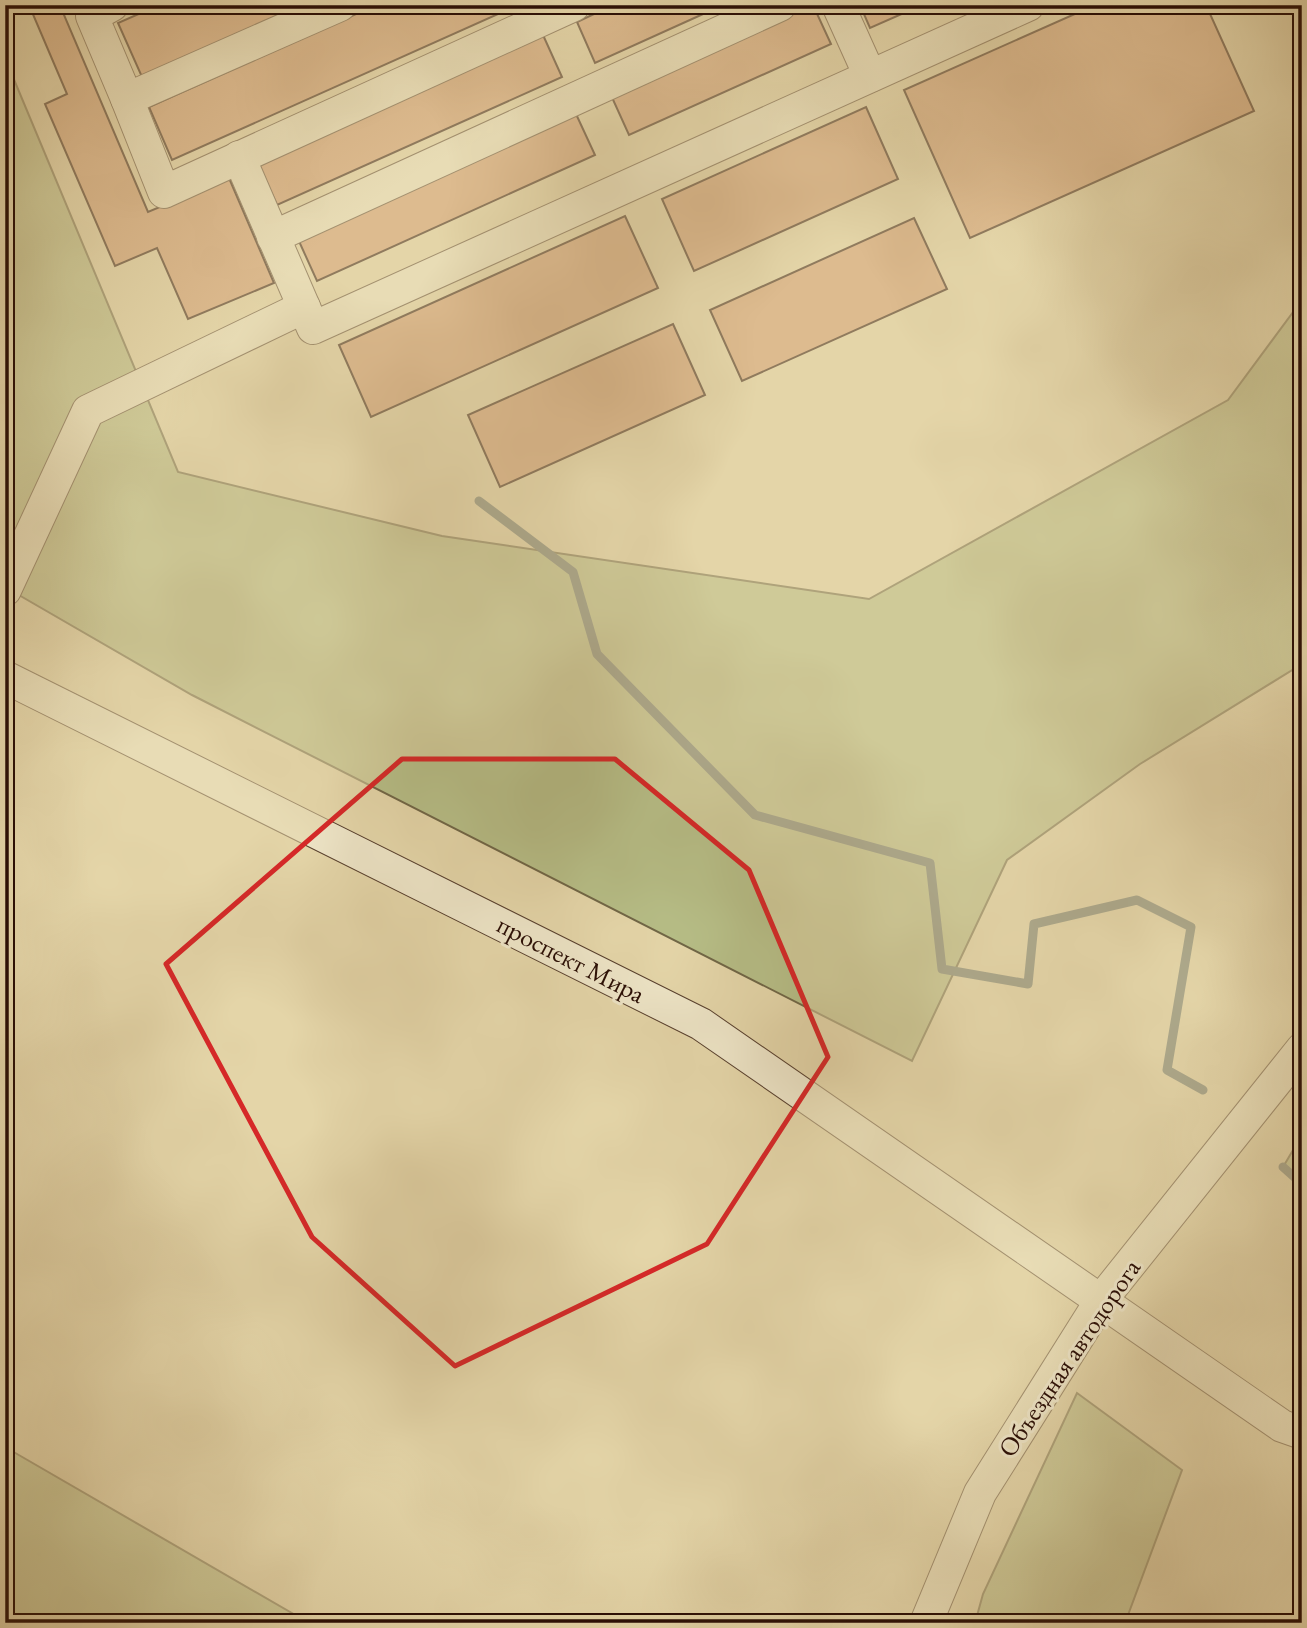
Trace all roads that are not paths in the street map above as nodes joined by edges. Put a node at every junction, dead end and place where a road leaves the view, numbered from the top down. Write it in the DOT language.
graph roads {
  1 [pos="340,5"];
  2 [pos="574,5"];
  3 [pos="780,5"];
  4 [pos="838,5"];
  5 [pos="1028,5"];
  6 [pos="113,6"];
  7 [pos="870,76"];
  8 [pos="127,99"];
  9 [pos="239,157"];
  10 [pos="273,236"];
  11 [pos="304,307"];
  12 [pos="5,590"];
  13 [pos="5,677"];
  14 [pos="1302,1049"];
  15 [pos="1102,1299"];
  16 [pos="1302,1433"];
  17 [pos="926,1623"];
  1 -- 8 [label="street"];
  2 -- 9 [label="street"];
  3 -- 10 [label="street"];
  4 -- 7 [label="street"];
  5 -- 7 [label="street"];
  6 -- 8 [label="street"];
  7 -- 11 [label="street"];
  8 -- 9 [label="street"];
  9 -- 10 [label="street"];
  10 -- 11 [label="street"];
  11 -- 12 [label="street"];
  13 -- 15 [label="street, проспект Мира"];
  14 -- 15 [label="street, Объездная автодорога"];
  15 -- 16 [label="street, проспект Мира"];
  15 -- 17 [label="street, Объездная автодорога"];
}
